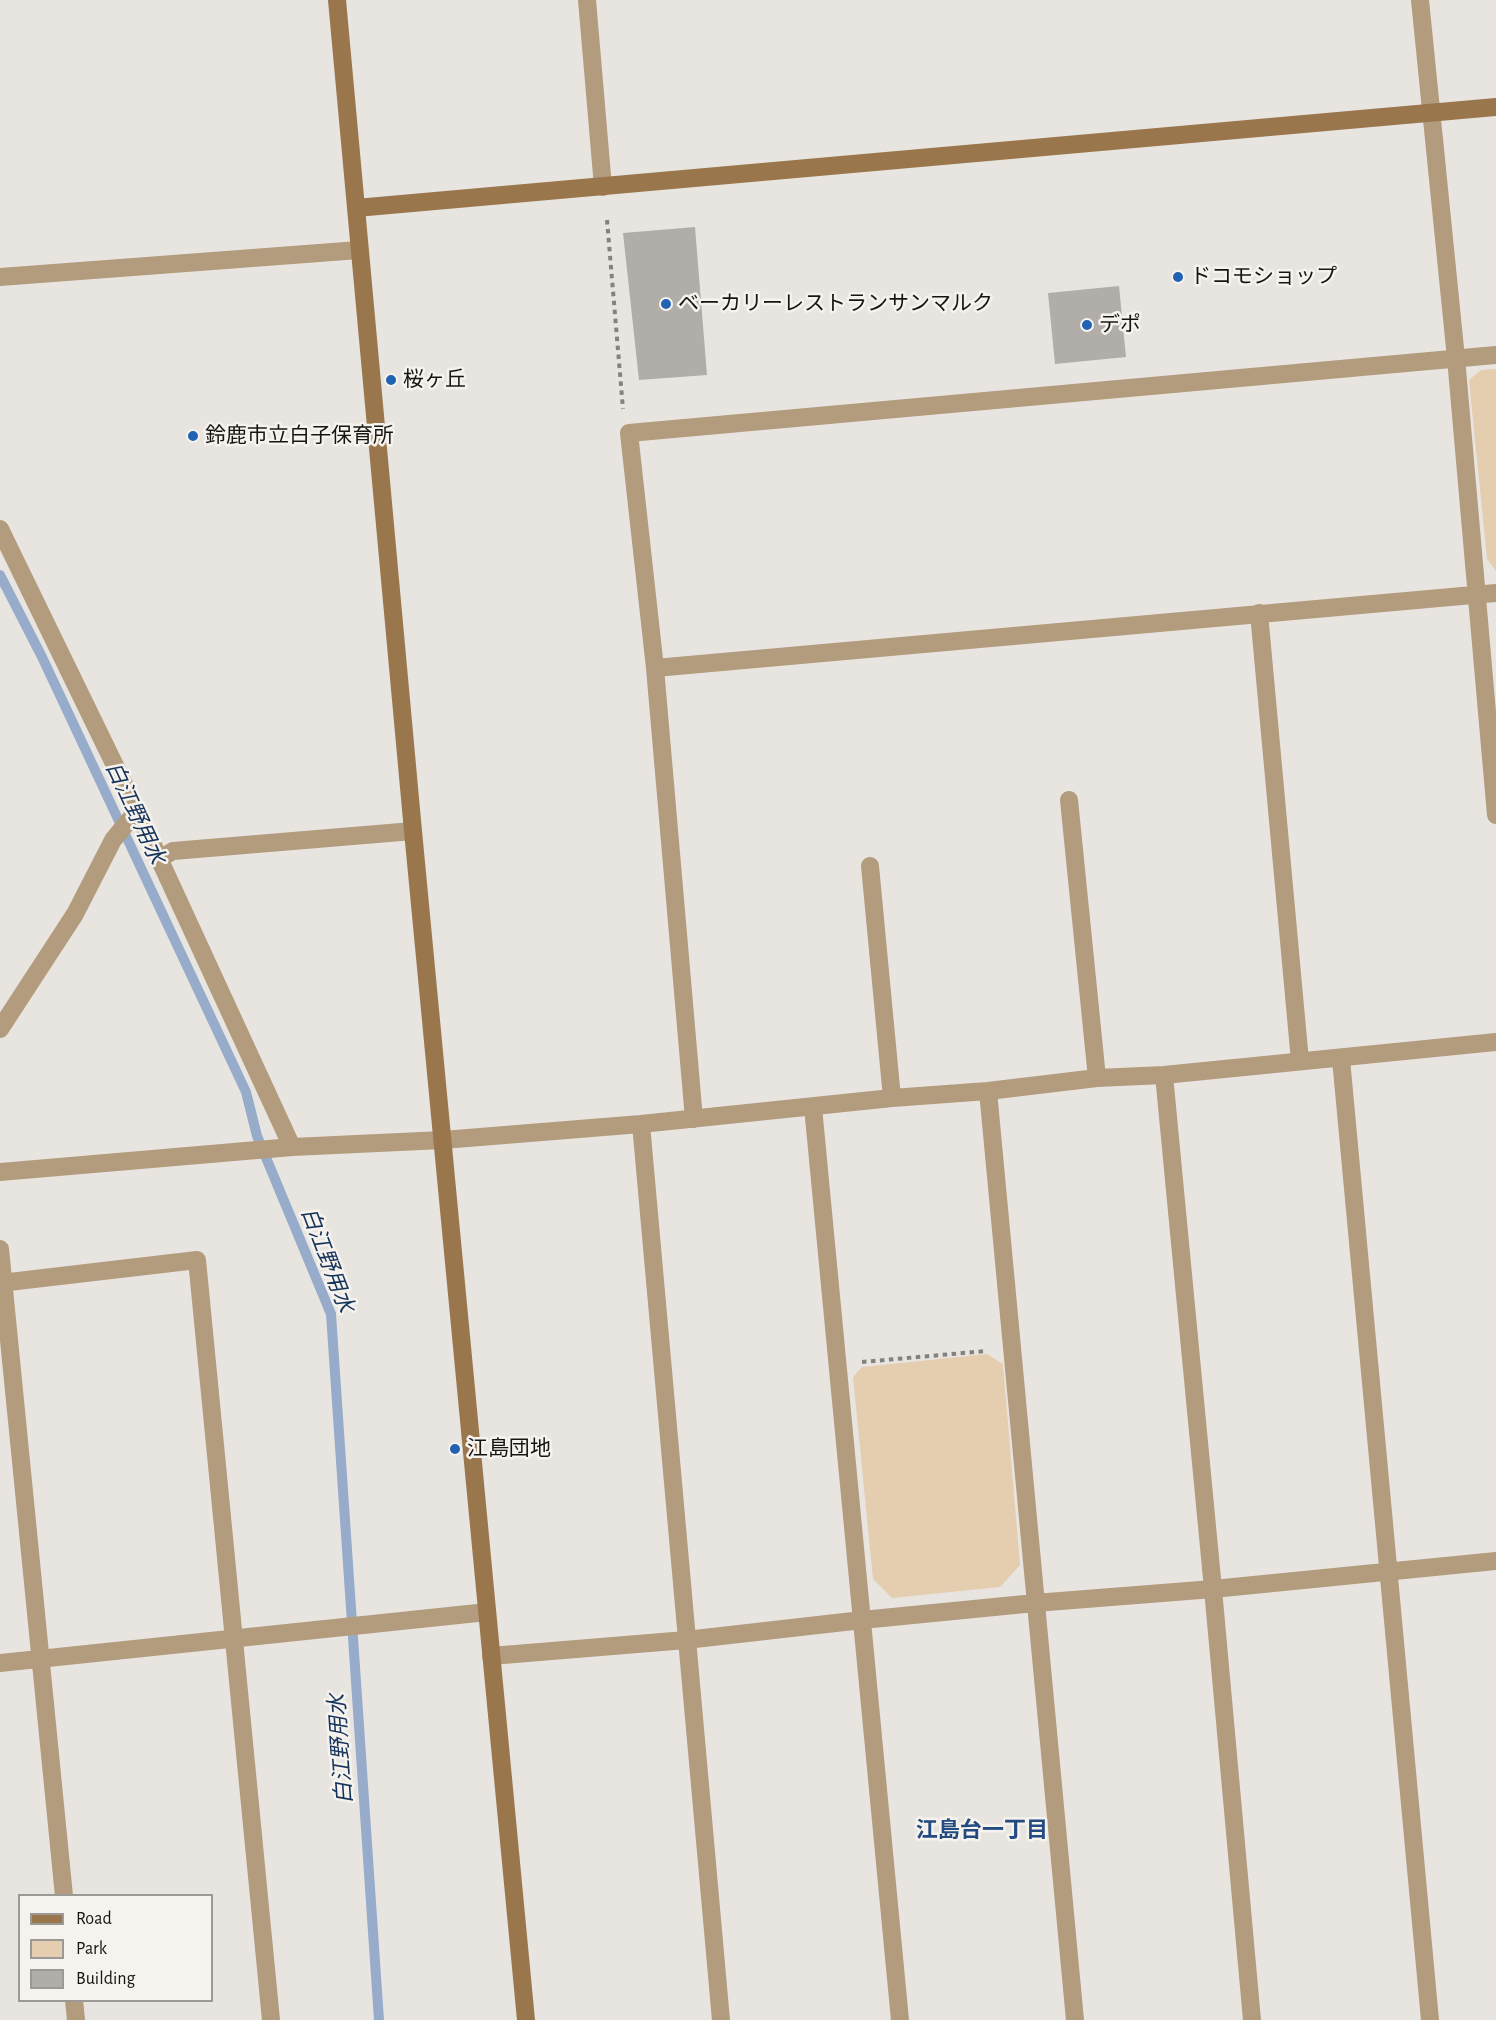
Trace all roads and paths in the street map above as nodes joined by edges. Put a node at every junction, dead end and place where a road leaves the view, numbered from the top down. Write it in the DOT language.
graph roads {
  1 [pos="337,0"];
  2 [pos="587,0"];
  3 [pos="1420,0"];
  4 [pos="1496,106"];
  5 [pos="1430,112"];
  6 [pos="603,187"];
  7 [pos="356,208"];
  8 [pos="607,220"];
  9 [pos="359,250"];
  10 [pos="0,277"];
  11 [pos="1496,355"];
  12 [pos="1456,358"];
  13 [pos="629,433"];
  14 [pos="0,530"];
  15 [pos="1496,593"];
  16 [pos="1476,595"];
  17 [pos="1258,613"];
  18 [pos="655,668"];
  19 [pos="1069,800"];
  20 [pos="1496,815"];
  21 [pos="135,817"];
  22 [pos="413,831"];
  23 [pos="159,859"];
  24 [pos="870,866"];
  25 [pos="0,1029"];
  26 [pos="1496,1042"];
  27 [pos="1341,1059"];
  28 [pos="1300,1061"];
  29 [pos="1164,1075"];
  30 [pos="1097,1078"];
  31 [pos="988,1091"];
  32 [pos="892,1098"];
  33 [pos="813,1107"];
  34 [pos="694,1119"];
  35 [pos="641,1124"];
  36 [pos="443,1140"];
  37 [pos="284,1148"];
  38 [pos="0,1172"];
  39 [pos="0,1249"];
  40 [pos="2,1282"];
  41 [pos="1013,1349"];
  42 [pos="838,1365"];
  43 [pos="1496,1561"];
  44 [pos="1387,1571"];
  45 [pos="1213,1589"];
  46 [pos="1035,1603"];
  47 [pos="487,1612"];
  48 [pos="862,1620"];
  49 [pos="235,1639"];
  50 [pos="686,1640"];
  51 [pos="491,1656"];
  52 [pos="41,1660"];
  53 [pos="0,1664"];
  54 [pos="64,1894"];
  55 [pos="74,2002"];
  56 [pos="76,2020"];
  57 [pos="271,2020"];
  58 [pos="526,2020"];
  59 [pos="721,2020"];
  60 [pos="900,2020"];
  61 [pos="1075,2020"];
  62 [pos="1251,2020"];
  63 [pos="1430,2020"];
  1 -- 7 [label="street"];
  2 -- 6 [label="street"];
  3 -- 5 [label="street"];
  4 -- 5 [label="street"];
  5 -- 6 [label="street"];
  5 -- 12 [label="street"];
  6 -- 7 [label="street"];
  7 -- 9 [label="street"];
  8 -- 13 [label="path"];
  9 -- 10 [label="street"];
  9 -- 22 [label="street"];
  11 -- 12 [label="street"];
  12 -- 13 [label="street"];
  12 -- 16 [label="street"];
  13 -- 18 [label="street"];
  14 -- 21 [label="street"];
  15 -- 16 [label="street"];
  16 -- 17 [label="street"];
  16 -- 20 [label="street"];
  17 -- 18 [label="street"];
  17 -- 28 [label="street"];
  18 -- 34 [label="street"];
  19 -- 30 [label="street"];
  21 -- 23 [label="street"];
  21 -- 25 [label="street"];
  22 -- 23 [label="street"];
  22 -- 36 [label="street"];
  23 -- 37 [label="street"];
  24 -- 32 [label="street"];
  26 -- 27 [label="street"];
  27 -- 28 [label="street"];
  27 -- 44 [label="street"];
  28 -- 29 [label="street"];
  29 -- 30 [label="street"];
  29 -- 45 [label="street"];
  30 -- 31 [label="street"];
  31 -- 32 [label="street"];
  31 -- 41 [label="street"];
  32 -- 33 [label="street"];
  33 -- 34 [label="street"];
  33 -- 42 [label="street"];
  34 -- 35 [label="street"];
  35 -- 36 [label="street"];
  35 -- 50 [label="street"];
  36 -- 37 [label="street"];
  36 -- 47 [label="street"];
  37 -- 38 [label="street"];
  39 -- 40 [label="street"];
  40 -- 49 [label="street"];
  40 -- 52 [label="street"];
  41 -- 42 [label="path"];
  41 -- 46 [label="street"];
  42 -- 48 [label="street"];
  43 -- 44 [label="street"];
  44 -- 45 [label="street"];
  44 -- 63 [label="street"];
  45 -- 46 [label="street"];
  45 -- 62 [label="street"];
  46 -- 48 [label="street"];
  46 -- 61 [label="street"];
  47 -- 49 [label="street"];
  47 -- 51 [label="street"];
  48 -- 50 [label="street"];
  48 -- 60 [label="street"];
  49 -- 52 [label="street"];
  49 -- 57 [label="street"];
  50 -- 51 [label="street"];
  50 -- 59 [label="street"];
  51 -- 58 [label="street"];
  52 -- 53 [label="street"];
  52 -- 54 [label="street"];
  55 -- 56 [label="street"];
}
